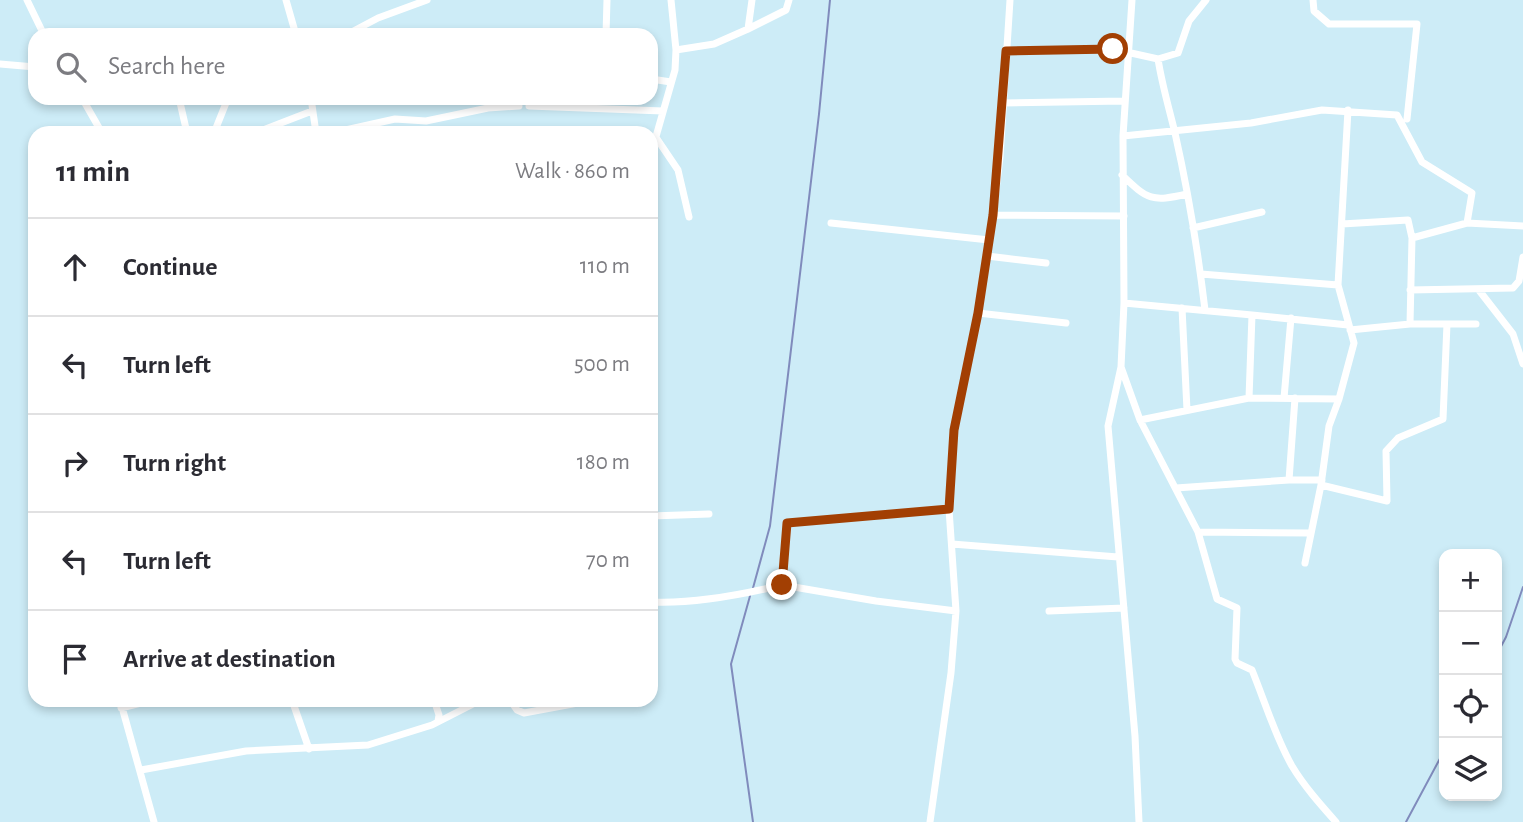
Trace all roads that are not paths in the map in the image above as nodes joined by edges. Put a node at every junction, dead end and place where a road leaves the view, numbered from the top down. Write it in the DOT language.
graph roads {
  1 [pos="27,0"];
  2 [pos="286,0"];
  3 [pos="427,0"];
  4 [pos="607,0"];
  5 [pos="671,0"];
  6 [pos="752,0"];
  7 [pos="789,0"];
  8 [pos="1010,0"];
  9 [pos="1132,0"];
  10 [pos="1206,0"];
  11 [pos="1313,0"];
  12 [pos="41,28"];
  13 [pos="294,28"];
  14 [pos="359,28"];
  15 [pos="606,28"];
  16 [pos="748,29"];
  17 [pos="676,50"];
  18 [pos="1006,51"];
  19 [pos="1127,54"];
  20 [pos="1158,59"];
  21 [pos="0,64"];
  22 [pos="28,66"];
  23 [pos="658,80"];
  24 [pos="671,82"];
  25 [pos="1124,101"];
  26 [pos="1002,103"];
  27 [pos="86,105"];
  28 [pos="181,105"];
  29 [pos="225,105"];
  30 [pos="312,105"];
  31 [pos="519,106"];
  32 [pos="529,106"];
  33 [pos="1348,110"];
  34 [pos="312,111"];
  35 [pos="663,111"];
  36 [pos="1407,118"];
  37 [pos="98,126"];
  38 [pos="185,126"];
  39 [pos="217,126"];
  40 [pos="273,126"];
  41 [pos="315,126"];
  42 [pos="364,126"];
  43 [pos="658,127"];
  44 [pos="1175,132"];
  45 [pos="1122,136"];
  46 [pos="658,140"];
  47 [pos="1122,175"];
  48 [pos="1187,194"];
  49 [pos="1262,212"];
  50 [pos="993,215"];
  51 [pos="1124,216"];
  52 [pos="689,217"];
  53 [pos="831,223"];
  54 [pos="1467,223"];
  55 [pos="1342,224"];
  56 [pos="1523,226"];
  57 [pos="1193,228"];
  58 [pos="1412,238"];
  59 [pos="989,240"];
  60 [pos="987,256"];
  61 [pos="1523,257"];
  62 [pos="1046,263"];
  63 [pos="1201,274"];
  64 [pos="1338,285"];
  65 [pos="1478,289"];
  66 [pos="1410,290"];
  67 [pos="1124,303"];
  68 [pos="1182,308"];
  69 [pos="1205,310"];
  70 [pos="978,313"];
  71 [pos="1252,315"];
  72 [pos="1291,318"];
  73 [pos="1066,323"];
  74 [pos="1410,324"];
  75 [pos="1447,324"];
  76 [pos="1476,324"];
  77 [pos="1349,328"];
  78 [pos="1523,364"];
  79 [pos="1121,367"];
  80 [pos="1250,398"];
  81 [pos="1284,398"];
  82 [pos="1296,398"];
  83 [pos="1339,399"];
  84 [pos="1187,410"];
  85 [pos="1140,420"];
  86 [pos="1289,480"];
  87 [pos="1321,482"];
  88 [pos="1176,488"];
  89 [pos="949,509"];
  90 [pos="709,514"];
  91 [pos="658,516"];
  92 [pos="1199,531"];
  93 [pos="1311,533"];
  94 [pos="952,544"];
  95 [pos="1118,558"];
  96 [pos="1305,563"];
  97 [pos="782,585"];
  98 [pos="658,603"];
  99 [pos="1124,608"];
  100 [pos="956,611"];
  101 [pos="1049,611"];
  102 [pos="121,707"];
  103 [pos="294,707"];
  104 [pos="436,707"];
  105 [pos="467,707"];
  106 [pos="515,707"];
  107 [pos="556,707"];
  108 [pos="438,721"];
  109 [pos="309,749"];
  110 [pos="141,770"];
  111 [pos="154,822"];
  112 [pos="929,822"];
  113 [pos="1139,822"];
  114 [pos="1335,822"];
  1 -- 12 [label="street"];
  2 -- 13 [label="street"];
  3 -- 14 [label="street"];
  4 -- 15 [label="street"];
  5 -- 17 [label="street"];
  6 -- 16 [label="street"];
  7 -- 16 [label="street"];
  8 -- 18 [label="street"];
  9 -- 19 [label="street"];
  10 -- 20 [label="street"];
  11 -- 36 [label="street"];
  16 -- 17 [label="street"];
  17 -- 24 [label="street"];
  18 -- 19 [label="street"];
  18 -- 26 [label="street"];
  19 -- 20 [label="street"];
  19 -- 25 [label="street"];
  20 -- 44 [label="street"];
  21 -- 22 [label="street"];
  23 -- 24 [label="street"];
  24 -- 35 [label="street"];
  25 -- 26 [label="street"];
  25 -- 45 [label="street"];
  26 -- 50 [label="street"];
  27 -- 37 [label="street"];
  28 -- 38 [label="street"];
  29 -- 39 [label="street"];
  30 -- 34 [label="street"];
  31 -- 42 [label="street"];
  32 -- 35 [label="street"];
  33 -- 44 [label="street"];
  33 -- 54 [label="street"];
  33 -- 55 [label="street"];
  34 -- 40 [label="street"];
  34 -- 41 [label="street"];
  35 -- 43 [label="street"];
  44 -- 45 [label="street"];
  44 -- 48 [label="street"];
  45 -- 47 [label="street"];
  46 -- 52 [label="street"];
  47 -- 48 [label="street"];
  47 -- 51 [label="street"];
  48 -- 57 [label="street"];
  49 -- 57 [label="street"];
  50 -- 51 [label="street"];
  50 -- 59 [label="street"];
  51 -- 67 [label="street"];
  53 -- 59 [label="street"];
  54 -- 56 [label="street"];
  54 -- 58 [label="street"];
  55 -- 58 [label="street"];
  55 -- 64 [label="street"];
  57 -- 63 [label="street"];
  58 -- 66 [label="street"];
  59 -- 60 [label="street"];
  60 -- 62 [label="street"];
  60 -- 70 [label="street"];
  61 -- 65 [label="street"];
  63 -- 64 [label="street"];
  63 -- 69 [label="street"];
  64 -- 77 [label="street"];
  65 -- 66 [label="street"];
  65 -- 78 [label="street"];
  66 -- 74 [label="street"];
  67 -- 68 [label="street"];
  67 -- 79 [label="street"];
  68 -- 69 [label="street"];
  68 -- 84 [label="street"];
  69 -- 71 [label="street"];
  70 -- 73 [label="street"];
  70 -- 89 [label="street"];
  71 -- 72 [label="street"];
  71 -- 80 [label="street"];
  72 -- 77 [label="street"];
  72 -- 81 [label="street"];
  74 -- 75 [label="street"];
  74 -- 77 [label="street"];
  75 -- 76 [label="street"];
  75 -- 87 [label="street"];
  77 -- 83 [label="street"];
  79 -- 85 [label="street"];
  79 -- 95 [label="street"];
  80 -- 81 [label="street"];
  80 -- 84 [label="street"];
  81 -- 82 [label="street"];
  82 -- 83 [label="street"];
  82 -- 86 [label="street"];
  83 -- 87 [label="street"];
  84 -- 85 [label="street"];
  85 -- 88 [label="street"];
  86 -- 87 [label="street"];
  86 -- 88 [label="street"];
  87 -- 93 [label="street"];
  88 -- 92 [label="street"];
  89 -- 94 [label="street"];
  89 -- 97 [label="street"];
  90 -- 91 [label="street"];
  92 -- 93 [label="street"];
  92 -- 114 [label="street"];
  93 -- 96 [label="street"];
  94 -- 95 [label="street"];
  94 -- 100 [label="street"];
  95 -- 99 [label="street"];
  97 -- 98 [label="street"];
  97 -- 100 [label="street"];
  99 -- 101 [label="street"];
  99 -- 113 [label="street"];
  100 -- 112 [label="street"];
  102 -- 110 [label="street"];
  103 -- 109 [label="street"];
  104 -- 108 [label="street"];
  105 -- 108 [label="street"];
  106 -- 107 [label="street"];
  108 -- 109 [label="street"];
  109 -- 110 [label="street"];
  110 -- 111 [label="street"];
}
